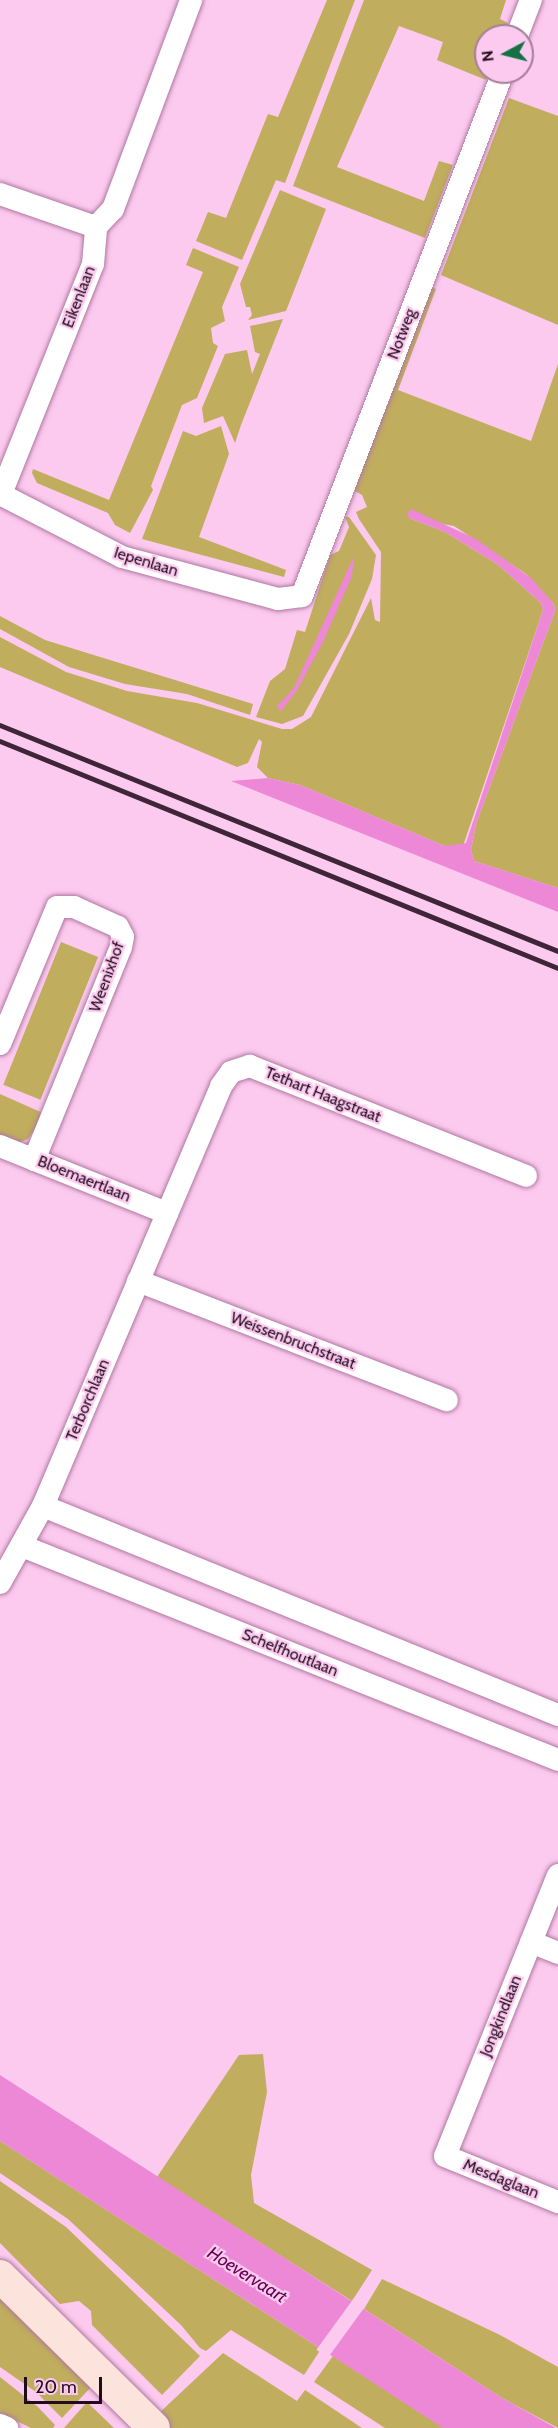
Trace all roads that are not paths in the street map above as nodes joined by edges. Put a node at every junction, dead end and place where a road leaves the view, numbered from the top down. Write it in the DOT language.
graph roads {
  1 [pos="191,0"];
  2 [pos="531,0"];
  3 [pos="522,24"];
  4 [pos="498,84"];
  5 [pos="0,194"];
  6 [pos="96,227"];
  7 [pos="1,494"];
  8 [pos="302,596"];
  9 [pos="0,1044"];
  10 [pos="0,1146"];
  11 [pos="34,1160"];
  12 [pos="526,1176"];
  13 [pos="167,1213"];
  14 [pos="138,1281"];
  15 [pos="447,1400"];
  16 [pos="43,1506"];
  17 [pos="22,1546"];
  18 [pos="0,1582"];
  19 [pos="558,1715"];
  20 [pos="558,1760"];
  21 [pos="558,1875"];
  22 [pos="531,1942"];
  23 [pos="558,1953"];
  24 [pos="445,2156"];
  25 [pos="558,2202"];
  26 [pos="0,2276"];
  27 [pos="0,2425"];
  28 [pos="7,2428"];
  29 [pos="154,2428"];
  1 -- 6 [label="street"];
  2 -- 3 [label="street"];
  4 -- 8 [label="street, Notweg"];
  5 -- 6 [label="street"];
  6 -- 7 [label="street, Eikenlaan"];
  7 -- 8 [label="street, Iepenlaan"];
  9 -- 11 [label="street, Weenixhof"];
  10 -- 11 [label="street, Bloemaertlaan"];
  11 -- 13 [label="street, Bloemaertlaan"];
  12 -- 13 [label="street, Tethart Haagstraat"];
  13 -- 14 [label="street, Terborchlaan"];
  14 -- 15 [label="street, Weissenbruchstraat"];
  14 -- 16 [label="street, Terborchlaan"];
  16 -- 17 [label="street, Terborchlaan"];
  16 -- 19 [label="street"];
  17 -- 18 [label="street, Terborchlaan"];
  17 -- 20 [label="street, Schelfhoutlaan"];
  21 -- 22 [label="street, Jongkindlaan"];
  22 -- 23 [label="street"];
  22 -- 24 [label="street, Jongkindlaan"];
  24 -- 25 [label="street, Mesdaglaan"];
  26 -- 29 [label="street"];
  27 -- 28 [label="street"];
}
